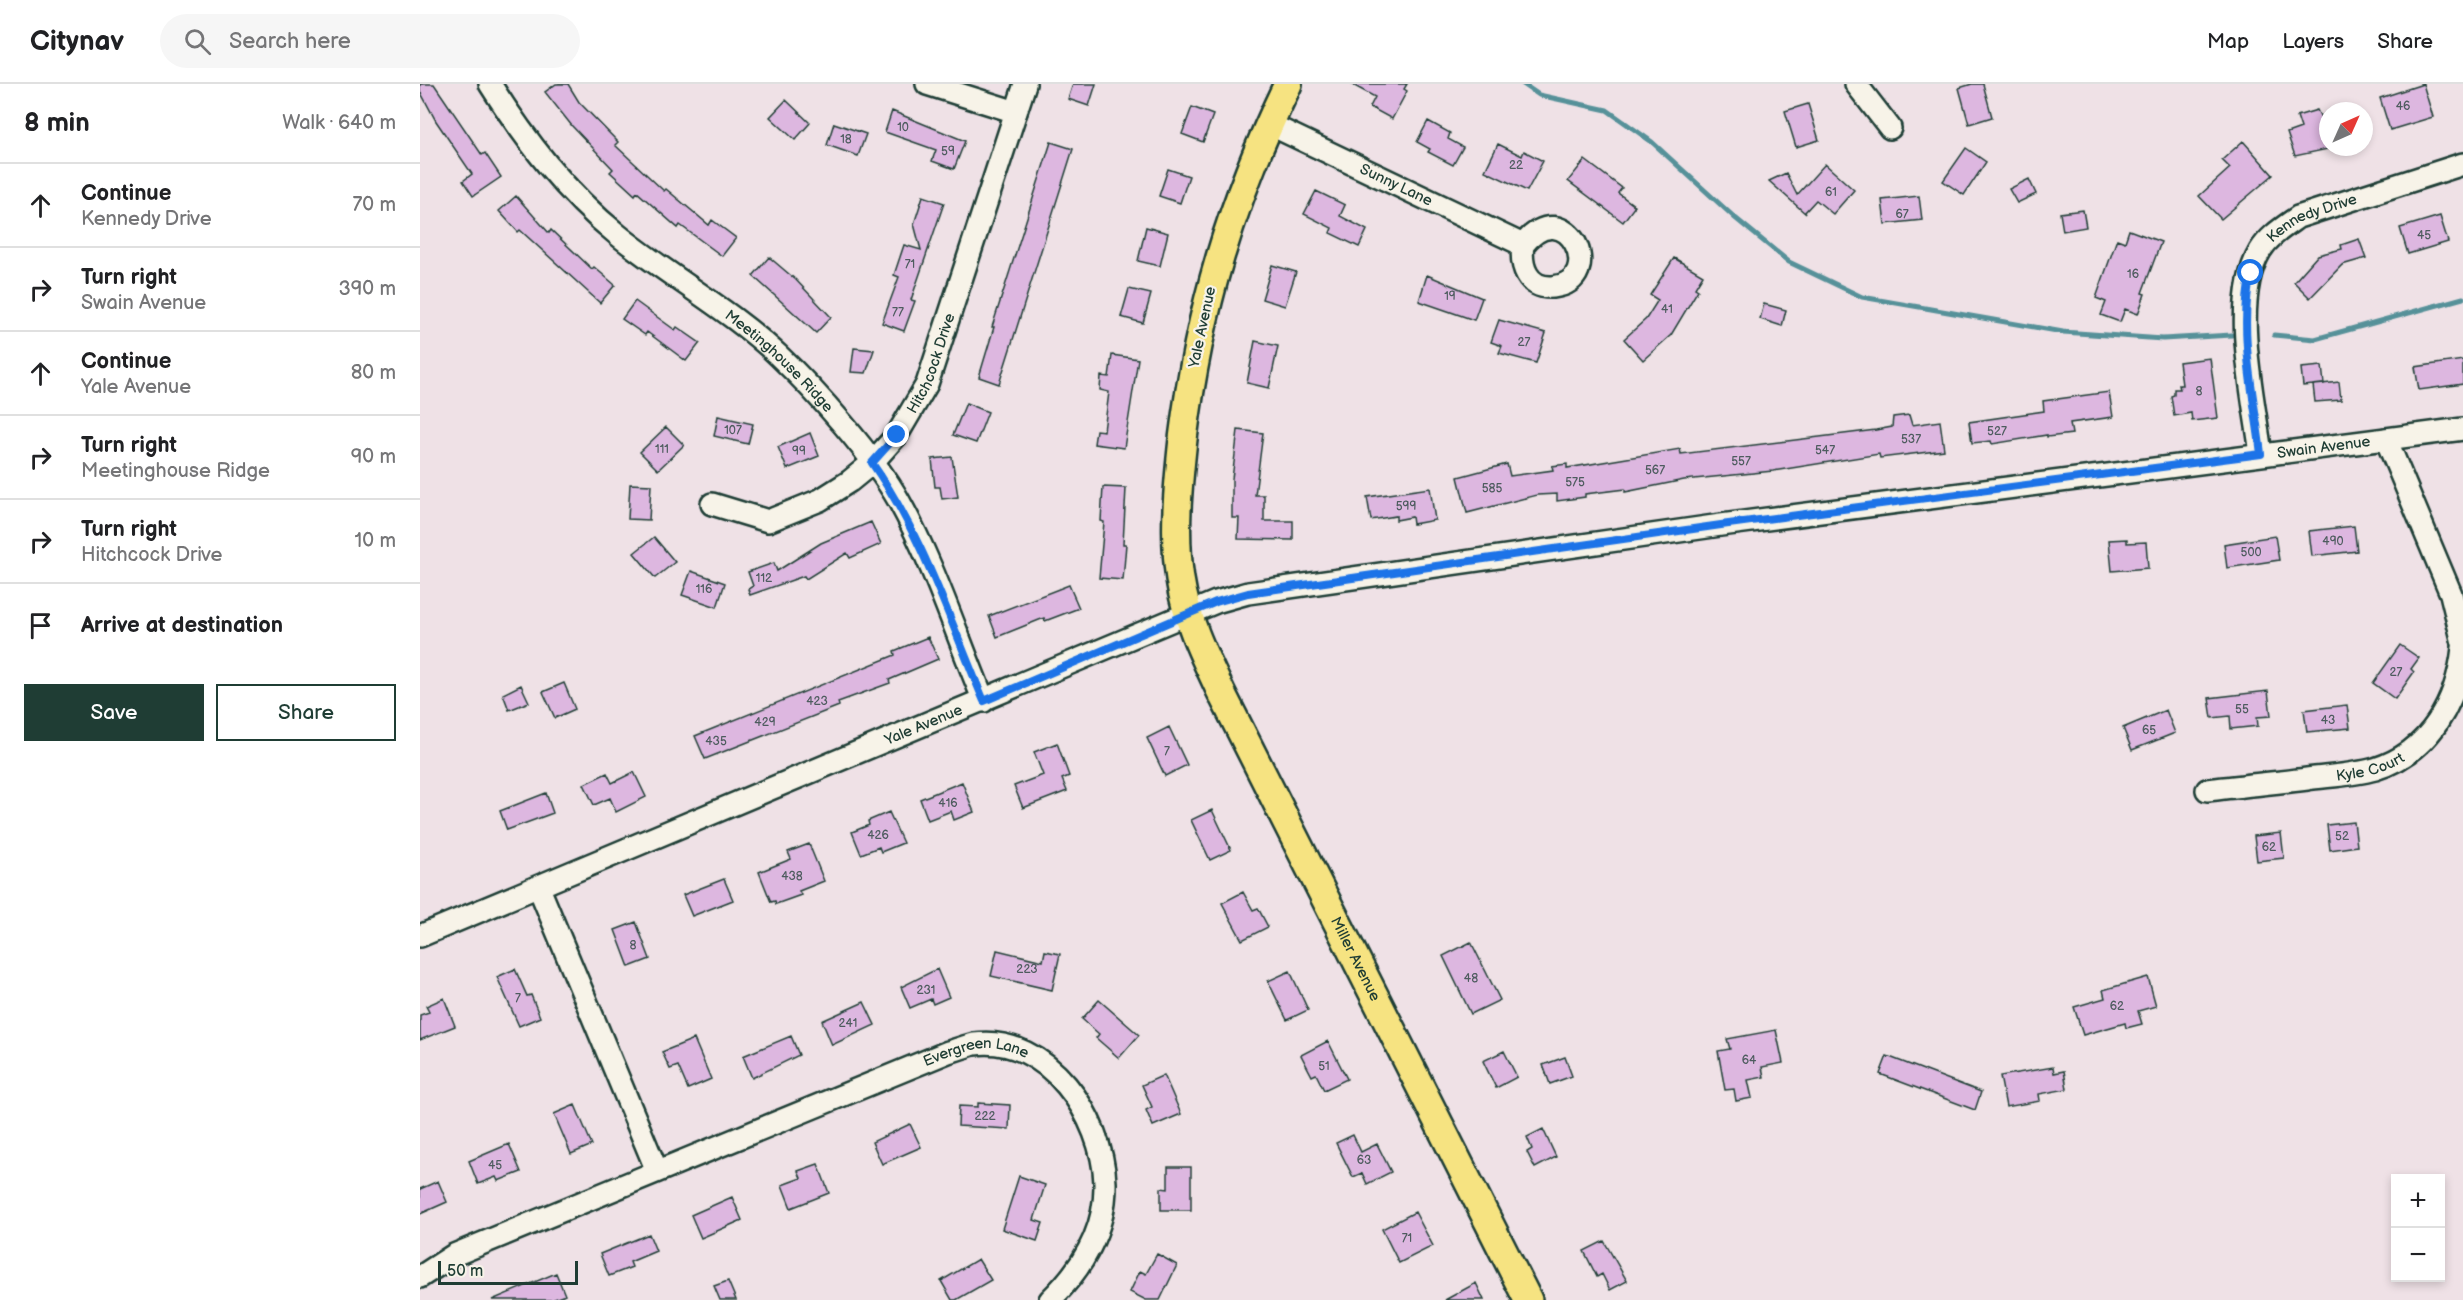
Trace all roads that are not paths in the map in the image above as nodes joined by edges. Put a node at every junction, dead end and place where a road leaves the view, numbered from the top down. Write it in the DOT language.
graph roads {
  1 [pos="490,84"];
  2 [pos="927,84"];
  3 [pos="1025,84"];
  4 [pos="1288,84"];
  5 [pos="1856,84"];
  6 [pos="1016,112"];
  7 [pos="1269,124"];
  8 [pos="1890,128"];
  9 [pos="2463,164"];
  10 [pos="1523,245"];
  11 [pos="2463,429"];
  12 [pos="2386,438"];
  13 [pos="2261,454"];
  14 [pos="872,463"];
  15 [pos="712,504"];
  16 [pos="1188,613"];
  17 [pos="2463,643"];
  18 [pos="2463,648"];
  19 [pos="984,701"];
  20 [pos="2207,790"];
  21 [pos="539,888"];
  22 [pos="420,936"];
  23 [pos="657,1172"];
  24 [pos="420,1277"];
  25 [pos="1050,1300"];
  26 [pos="1528,1300"];
  1 -- 14 [label="street, Meetinghouse Ridge"];
  2 -- 6 [label="street"];
  3 -- 6 [label="street, Hitchcock Drive"];
  4 -- 7 [label="main road, Yale Avenue"];
  5 -- 8 [label="street"];
  6 -- 14 [label="street, Hitchcock Drive"];
  7 -- 10 [label="street, Sunny Lane"];
  7 -- 16 [label="main road, Yale Avenue"];
  9 -- 13 [label="street, Kennedy Drive"];
  11 -- 12 [label="street, Swain Avenue"];
  12 -- 13 [label="street, Swain Avenue"];
  12 -- 17 [label="street"];
  13 -- 16 [label="street, Swain Avenue"];
  14 -- 15 [label="street, Hitchcock Drive"];
  14 -- 19 [label="street, Meetinghouse Ridge"];
  16 -- 19 [label="street, Yale Avenue"];
  16 -- 26 [label="main road, Miller Avenue"];
  18 -- 20 [label="street, Kyle Court"];
  19 -- 21 [label="street, Yale Avenue"];
  21 -- 22 [label="street, Yale Avenue"];
  21 -- 23 [label="street"];
  23 -- 24 [label="street, Evergreen Lane"];
  23 -- 25 [label="street, Evergreen Lane"];
}
